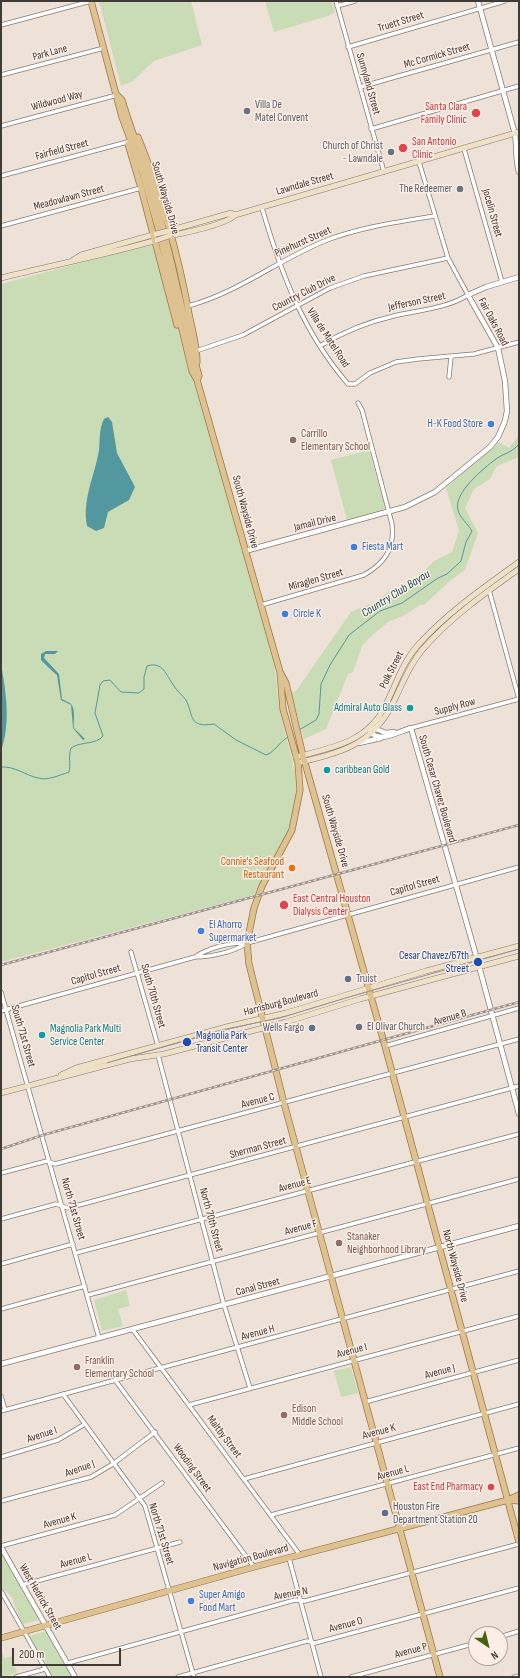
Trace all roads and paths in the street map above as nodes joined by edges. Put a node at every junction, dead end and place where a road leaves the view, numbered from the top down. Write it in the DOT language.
graph roads {
  1 [pos="91,1"];
  2 [pos="336,1"];
  3 [pos="355,1"];
  4 [pos="478,1"];
  5 [pos="505,1"];
  6 [pos="337,6"];
  7 [pos="480,8"];
  8 [pos="1,25"];
  9 [pos="519,42"];
  10 [pos="348,47"];
  11 [pos="104,48"];
  12 [pos="491,50"];
  13 [pos="1,76"];
  14 [pos="519,86"];
  15 [pos="360,87"];
  16 [pos="503,91"];
  17 [pos="117,95"];
  18 [pos="124,116"];
  19 [pos="1,126"];
  20 [pos="371,129"];
  21 [pos="517,133"];
  22 [pos="127,142"];
  23 [pos="464,149"];
  24 [pos="419,162"];
  25 [pos="384,172"];
  26 [pos="519,172"];
  27 [pos="1,176"];
  28 [pos="141,188"];
  29 [pos="262,208"];
  30 [pos="434,216"];
  31 [pos="1,226"];
  32 [pos="170,234"];
  33 [pos="155,237"];
  34 [pos="448,258"];
  35 [pos="278,263"];
  36 [pos="519,277"];
  37 [pos="1,278"];
  38 [pos="502,282"];
  39 [pos="468,295"];
  40 [pos="188,306"];
  41 [pos="296,306"];
  42 [pos="519,342"];
  43 [pos="320,346"];
  44 [pos="498,348"];
  45 [pos="196,351"];
  46 [pos="451,357"];
  47 [pos="195,372"];
  48 [pos="449,377"];
  49 [pos="358,403"];
  50 [pos="390,512"];
  51 [pos="245,551"];
  52 [pos="519,562"];
  53 [pos="519,569"];
  54 [pos="487,588"];
  55 [pos="261,605"];
  56 [pos="401,671"];
  57 [pos="280,672"];
  58 [pos="407,673"];
  59 [pos="519,699"];
  60 [pos="369,728"];
  61 [pos="411,728"];
  62 [pos="376,729"];
  63 [pos="396,732"];
  64 [pos="372,733"];
  65 [pos="381,738"];
  66 [pos="359,743"];
  67 [pos="304,758"];
  68 [pos="297,760"];
  69 [pos="519,867"];
  70 [pos="455,884"];
  71 [pos="349,914"];
  72 [pos="247,943"];
  73 [pos="519,946"];
  74 [pos="131,952"];
  75 [pos="519,956"];
  76 [pos="476,958"];
  77 [pos="479,966"];
  78 [pos="137,973"];
  79 [pos="370,988"];
  80 [pos="1,992"];
  81 [pos="372,996"];
  82 [pos="519,1008"];
  83 [pos="6,1010"];
  84 [pos="1,1011"];
  85 [pos="493,1015"];
  86 [pos="263,1019"];
  87 [pos="264,1027"];
  88 [pos="519,1039"];
  89 [pos="500,1044"];
  90 [pos="158,1046"];
  91 [pos="385,1046"];
  92 [pos="158,1055"];
  93 [pos="392,1073"];
  94 [pos="49,1080"];
  95 [pos="28,1085"];
  96 [pos="519,1086"];
  97 [pos="512,1088"];
  98 [pos="1,1093"];
  99 [pos="284,1103"];
  100 [pos="519,1114"];
  101 [pos="404,1117"];
  102 [pos="178,1131"];
  103 [pos="519,1134"];
  104 [pos="296,1147"];
  105 [pos="50,1162"];
  106 [pos="416,1162"];
  107 [pos="1,1173"];
  108 [pos="189,1175"];
  109 [pos="519,1179"];
  110 [pos="308,1191"];
  111 [pos="428,1204"];
  112 [pos="63,1206"];
  113 [pos="1,1219"];
  114 [pos="202,1220"];
  115 [pos="519,1226"];
  116 [pos="320,1233"];
  117 [pos="73,1244"];
  118 [pos="440,1247"];
  119 [pos="76,1254"];
  120 [pos="213,1261"];
  121 [pos="1,1264"];
  122 [pos="519,1271"];
  123 [pos="331,1276"];
  124 [pos="85,1286"];
  125 [pos="451,1290"];
  126 [pos="88,1295"];
  127 [pos="224,1305"];
  128 [pos="1,1309"];
  129 [pos="519,1316"];
  130 [pos="343,1319"];
  131 [pos="133,1330"];
  132 [pos="462,1331"];
  133 [pos="99,1338"];
  134 [pos="237,1348"];
  135 [pos="353,1360"];
  136 [pos="519,1360"];
  137 [pos="1,1364"];
  138 [pos="161,1368"];
  139 [pos="473,1372"];
  140 [pos="115,1380"];
  141 [pos="250,1388"];
  142 [pos="63,1394"];
  143 [pos="1,1396"];
  144 [pos="365,1402"];
  145 [pos="519,1404"];
  146 [pos="189,1405"];
  147 [pos="3,1411"];
  148 [pos="484,1414"];
  149 [pos="85,1424"];
  150 [pos="155,1432"];
  151 [pos="376,1442"];
  152 [pos="519,1448"];
  153 [pos="496,1454"];
  154 [pos="1,1456"];
  155 [pos="113,1464"];
  156 [pos="244,1479"];
  157 [pos="162,1483"];
  158 [pos="387,1484"];
  159 [pos="519,1495"];
  160 [pos="139,1498"];
  161 [pos="508,1500"];
  162 [pos="1,1501"];
  163 [pos="519,1501"];
  164 [pos="271,1515"];
  165 [pos="399,1529"];
  166 [pos="180,1542"];
  167 [pos="519,1543"];
  168 [pos="1,1547"];
  169 [pos="157,1548"];
  170 [pos="300,1555"];
  171 [pos="289,1558"];
  172 [pos="254,1567"];
  173 [pos="411,1573"];
  174 [pos="22,1585"];
  175 [pos="519,1588"];
  176 [pos="1,1591"];
  177 [pos="169,1591"];
  178 [pos="300,1600"];
  179 [pos="423,1614"];
  180 [pos="45,1625"];
  181 [pos="181,1631"];
  182 [pos="24,1632"];
  183 [pos="519,1632"];
  184 [pos="508,1635"];
  185 [pos="1,1638"];
  186 [pos="312,1642"];
  187 [pos="468,1645"];
  188 [pos="434,1655"];
  189 [pos="68,1663"];
  190 [pos="46,1669"];
  191 [pos="193,1675"];
  192 [pos="519,1676"];
  193 [pos="16,1677"];
  194 [pos="50,1677"];
  195 [pos="76,1677"];
  196 [pos="178,1677"];
  197 [pos="321,1677"];
  198 [pos="351,1677"];
  199 [pos="440,1677"];
  200 [pos="514,1677"];
  1 -- 8 [label="street"];
  1 -- 11 [label="main road, South Wayside Drive"];
  2 -- 6 [label="street, Sunnyland Street"];
  3 -- 6 [label="street"];
  4 -- 7 [label="street"];
  5 -- 7 [label="street, Truett Street"];
  6 -- 10 [label="street, Sunnyland Street"];
  7 -- 10 [label="street, Truett Street"];
  7 -- 12 [label="street"];
  9 -- 12 [label="street, Mc Cormick Street"];
  10 -- 15 [label="street, Sunnyland Street"];
  11 -- 13 [label="street, Park Lane"];
  11 -- 17 [label="main road, South Wayside Drive"];
  12 -- 15 [label="street, Mc Cormick Street"];
  12 -- 16 [label="street"];
  14 -- 16 [label="street"];
  15 -- 20 [label="street, Sunnyland Street"];
  16 -- 20 [label="street"];
  16 -- 21 [label="street"];
  17 -- 18 [label="main road, South Wayside Drive"];
  17 -- 19 [label="street, Wildwood Way"];
  18 -- 22 [label="main road"];
  18 -- 32 [label="main road"];
  18 -- 47 [label="main road, South Wayside Drive"];
  20 -- 25 [label="street, Sunnyland Street"];
  21 -- 23 [label="main road, Lawndale Street"];
  21 -- 26 [label="street"];
  22 -- 27 [label="street, Fairfield Street"];
  22 -- 28 [label="main road"];
  23 -- 24 [label="main road, Lawndale Street"];
  23 -- 38 [label="street, Jocelin Street"];
  24 -- 25 [label="main road, Lawndale Street"];
  24 -- 30 [label="street, Fair Oaks Road"];
  25 -- 29 [label="main road, Lawndale Street"];
  28 -- 31 [label="street, Meadowlawn Street"];
  28 -- 33 [label="main road"];
  29 -- 32 [label="main road, Lawndale Street"];
  29 -- 35 [label="street, Villa de Matel Road"];
  30 -- 34 [label="street, Fair Oaks Road"];
  30 -- 35 [label="street, Pinehurst Street"];
  32 -- 33 [label="main road, Lawndale Street, bridge"];
  32 -- 40 [label="main road"];
  33 -- 37 [label="main road, Lawndale Street"];
  33 -- 47 [label="main road"];
  34 -- 39 [label="street, Fair Oaks Road"];
  34 -- 41 [label="street, Country Club Drive"];
  35 -- 40 [label="street, Pinehurst Street"];
  35 -- 41 [label="street, Villa de Matel Road"];
  36 -- 38 [label="street, Jefferson Street"];
  38 -- 39 [label="street, Jefferson Street"];
  39 -- 43 [label="street, Jefferson Street"];
  39 -- 44 [label="street, Fair Oaks Road"];
  40 -- 45 [label="main road"];
  41 -- 43 [label="street, Villa de Matel Road"];
  41 -- 45 [label="street, Country Club Drive"];
  42 -- 44 [label="street"];
  43 -- 46 [label="street, Villa de Matel Road"];
  44 -- 46 [label="street"];
  44 -- 50 [label="street, Fair Oaks Road"];
  45 -- 47 [label="main road"];
  46 -- 48 [label="street"];
  47 -- 51 [label="main road, South Wayside Drive"];
  49 -- 50 [label="street"];
  50 -- 51 [label="street, Jamail Drive"];
  50 -- 55 [label="street, Miraglen Street"];
  51 -- 55 [label="main road, South Wayside Drive"];
  52 -- 54 [label="main road, Polk Street"];
  53 -- 54 [label="main road, Polk Street"];
  54 -- 56 [label="main road, Polk Street"];
  54 -- 58 [label="main road, Polk Street"];
  54 -- 59 [label="street"];
  55 -- 57 [label="main road, South Wayside Drive"];
  56 -- 58 [label="main road"];
  56 -- 60 [label="main road, Polk Street"];
  57 -- 67 [label="main road, South Wayside Drive"];
  57 -- 68 [label="main road, South Wayside Drive"];
  58 -- 62 [label="main road, Polk Street"];
  59 -- 61 [label="street, Supply Row"];
  60 -- 62 [label="street, Supply Row"];
  60 -- 64 [label="street"];
  60 -- 67 [label="main road, Polk Street"];
  61 -- 63 [label="street, Supply Row"];
  61 -- 70 [label="street, South Cesar Chavez Boulevard"];
  62 -- 63 [label="street, Supply Row"];
  62 -- 64 [label="main road, Polk Street"];
  63 -- 65 [label="street, Supply Row"];
  64 -- 65 [label="street"];
  64 -- 66 [label="main road, Polk Street"];
  65 -- 66 [label="street, Supply Row"];
  66 -- 67 [label="main road, Polk Street"];
  67 -- 68 [label="main road, Polk Street"];
  67 -- 71 [label="main road, South Wayside Drive"];
  68 -- 72 [label="main road, South Wayside Drive"];
  69 -- 70 [label="street, Capitol Street"];
  70 -- 71 [label="street, Capitol Street"];
  70 -- 76 [label="street, South Cesar Chavez Boulevard"];
  71 -- 72 [label="street, Capitol Street"];
  71 -- 79 [label="main road, South Wayside Drive"];
  72 -- 78 [label="street, Capitol Street"];
  72 -- 86 [label="main road, South Wayside Drive"];
  73 -- 76 [label="main road, Harrisburg Boulevard"];
  74 -- 78 [label="street, South 70th Street"];
  75 -- 77 [label="main road, Harrisburg Boulevard"];
  76 -- 77 [label="street, South Cesar Chavez Boulevard"];
  76 -- 79 [label="main road, Harrisburg Boulevard"];
  77 -- 81 [label="main road, Harrisburg Boulevard"];
  77 -- 85 [label="street, South Cesar Chavez Boulevard"];
  78 -- 83 [label="street, Capitol Street"];
  78 -- 90 [label="street, South 70th Street"];
  79 -- 81 [label="main road, South Wayside Drive"];
  79 -- 86 [label="main road, Harrisburg Boulevard"];
  80 -- 83 [label="street, South 71st Street"];
  81 -- 87 [label="main road, Harrisburg Boulevard"];
  81 -- 91 [label="main road, North Wayside Drive"];
  82 -- 85 [label="street, Avenue B"];
  83 -- 84 [label="street, Capitol Street"];
  83 -- 95 [label="street, South 71st Street"];
  85 -- 89 [label="street, South Cesar Chavez Boulevard"];
  85 -- 91 [label="street, Avenue B"];
  86 -- 87 [label="main road, South Wayside Drive"];
  86 -- 90 [label="main road, Harrisburg Boulevard"];
  87 -- 92 [label="main road, Harrisburg Boulevard"];
  87 -- 99 [label="main road, South Wayside Drive"];
  88 -- 89 [label="street, Avenue C"];
  89 -- 93 [label="street, Avenue C"];
  89 -- 97 [label="street, South Cesar Chavez Boulevard"];
  90 -- 94 [label="main road, Harrisburg Boulevard"];
  91 -- 93 [label="main road, North Wayside Drive"];
  92 -- 94 [label="main road, Harrisburg Boulevard"];
  92 -- 102 [label="street, North 70th Street"];
  93 -- 99 [label="street, Avenue C"];
  93 -- 101 [label="main road, North Wayside Drive"];
  94 -- 95 [label="main road, Harrisburg Boulevard"];
  95 -- 98 [label="main road, Harrisburg Boulevard"];
  95 -- 105 [label="street, North 71st Street"];
  96 -- 97 [label="street, Sherman Street"];
  97 -- 100 [label="street, South Cesar Chavez Boulevard"];
  97 -- 101 [label="street, Sherman Street"];
  99 -- 102 [label="street, Avenue C"];
  99 -- 104 [label="main road, South Wayside Drive"];
  101 -- 104 [label="street, Sherman Street"];
  101 -- 106 [label="main road, North Wayside Drive"];
  102 -- 105 [label="street, Avenue C"];
  102 -- 108 [label="street, North 70th Street"];
  103 -- 106 [label="street, Avenue E"];
  104 -- 108 [label="street, Sherman Street"];
  104 -- 110 [label="main road, South Wayside Drive"];
  105 -- 107 [label="street, Avenue C"];
  105 -- 112 [label="street, North 71st Street"];
  106 -- 110 [label="street, Avenue E"];
  106 -- 111 [label="main road, North Wayside Drive"];
  108 -- 112 [label="street, Sherman Street"];
  108 -- 114 [label="street, North 70th Street"];
  109 -- 111 [label="street, Avenue F"];
  110 -- 114 [label="street, Avenue E"];
  110 -- 116 [label="main road, South Wayside Drive"];
  111 -- 116 [label="street, Avenue F"];
  111 -- 118 [label="main road, North Wayside Drive"];
  112 -- 113 [label="street, Sherman Street"];
  112 -- 117 [label="street, North 71st Street"];
  114 -- 119 [label="street, Avenue E"];
  114 -- 120 [label="street, North 70th Street"];
  115 -- 118 [label="street, Canal Street"];
  116 -- 120 [label="street, Avenue F"];
  116 -- 123 [label="main road, South Wayside Drive"];
  117 -- 119 [label="street, North 71st Street"];
  117 -- 121 [label="street"];
  118 -- 123 [label="street, Canal Street"];
  118 -- 125 [label="main road, North Wayside Drive"];
  119 -- 124 [label="street, North 71st Street"];
  120 -- 126 [label="street, Avenue F"];
  120 -- 127 [label="street, North 70th Street"];
  122 -- 125 [label="street, Avenue H"];
  123 -- 127 [label="street, Canal Street"];
  123 -- 130 [label="main road, South Wayside Drive"];
  124 -- 126 [label="street, North 71st Street"];
  124 -- 128 [label="street"];
  125 -- 130 [label="street, Avenue H"];
  125 -- 132 [label="main road, North Wayside Drive"];
  126 -- 133 [label="street, North 71st Street"];
  127 -- 131 [label="street, Canal Street"];
  127 -- 134 [label="street, North 70th Street"];
  129 -- 132 [label="street, Avenue I"];
  130 -- 134 [label="street, Avenue H"];
  130 -- 135 [label="main road, South Wayside Drive"];
  131 -- 133 [label="street, Canal Street"];
  131 -- 138 [label="street, Maltby Street"];
  132 -- 135 [label="street, Avenue I"];
  132 -- 139 [label="main road, North Wayside Drive"];
  133 -- 137 [label="street, Canal Street"];
  134 -- 138 [label="street, Avenue H"];
  134 -- 141 [label="street, North 70th Street"];
  135 -- 141 [label="street, Avenue I"];
  135 -- 144 [label="main road, South Wayside Drive"];
  136 -- 139 [label="street, Avenue J"];
  138 -- 140 [label="street, Avenue H"];
  138 -- 146 [label="street, Maltby Street"];
  139 -- 144 [label="street, Avenue J"];
  139 -- 148 [label="main road, North Wayside Drive"];
  140 -- 142 [label="street, Avenue H"];
  140 -- 150 [label="street, Wooding Street"];
  141 -- 146 [label="street, Avenue I"];
  142 -- 147 [label="street, Avenue H"];
  142 -- 149 [label="street, North 71st Street"];
  143 -- 147 [label="street"];
  144 -- 151 [label="main road, South Wayside Drive"];
  145 -- 148 [label="street, Avenue K"];
  146 -- 156 [label="street, Maltby Street"];
  148 -- 151 [label="street, Avenue K"];
  148 -- 153 [label="main road, North Wayside Drive"];
  149 -- 154 [label="street, Avenue I"];
  149 -- 155 [label="street, North 71st Street"];
  150 -- 155 [label="street, Avenue J"];
  150 -- 172 [label="street, Wooding Street"];
  151 -- 156 [label="street, Avenue K"];
  151 -- 158 [label="main road, South Wayside Drive"];
  152 -- 153 [label="street, Avenue L"];
  153 -- 158 [label="street, Avenue L"];
  153 -- 161 [label="main road, North Wayside Drive"];
  155 -- 160 [label="street, North 71st Street"];
  155 -- 162 [label="street, Avenue J"];
  156 -- 164 [label="street, Maltby Street"];
  157 -- 160 [label="street, Avenue K"];
  158 -- 164 [label="street, Avenue L"];
  158 -- 165 [label="main road, South Wayside Drive"];
  159 -- 161 [label="main road, Navigation Boulevard"];
  160 -- 168 [label="street, Avenue K"];
  160 -- 169 [label="street, North 71st Street"];
  161 -- 163 [label="main road, Navigation Boulevard"];
  161 -- 165 [label="main road, Navigation Boulevard"];
  161 -- 167 [label="main road, North Wayside Drive"];
  164 -- 170 [label="street, Maltby Street"];
  165 -- 170 [label="main road, Navigation Boulevard"];
  165 -- 173 [label="main road, South Wayside Drive"];
  166 -- 169 [label="street, Avenue L"];
  167 -- 173 [label="street, Avenue N"];
  168 -- 174 [label="street, West Hedrick Street"];
  169 -- 174 [label="street, Avenue L"];
  169 -- 177 [label="street, North 71st Street"];
  170 -- 171 [label="main road, Navigation Boulevard"];
  171 -- 172 [label="main road, Navigation Boulevard"];
  171 -- 178 [label="street"];
  172 -- 177 [label="main road, Navigation Boulevard"];
  173 -- 178 [label="street, Avenue N"];
  173 -- 179 [label="main road, South Wayside Drive"];
  174 -- 180 [label="street, West Hedrick Street"];
  175 -- 179 [label="street, Avenue O"];
  176 -- 182 [label="street"];
  177 -- 180 [label="main road, Navigation Boulevard"];
  177 -- 181 [label="street, North 71st Street"];
  178 -- 181 [label="street, Avenue N"];
  178 -- 186 [label="street"];
  179 -- 186 [label="street, Avenue O"];
  179 -- 188 [label="main road, South Wayside Drive"];
  180 -- 182 [label="main road, Navigation Boulevard"];
  180 -- 189 [label="street, West Hedrick Street"];
  181 -- 189 [label="street, Avenue N"];
  181 -- 191 [label="street, North 71st Street"];
  182 -- 185 [label="main road, Navigation Boulevard"];
  182 -- 190 [label="street"];
  183 -- 184 [label="street"];
  186 -- 191 [label="street, Avenue O"];
  186 -- 197 [label="street"];
  187 -- 188 [label="street, Avenue P"];
  188 -- 198 [label="street, Avenue P"];
  188 -- 199 [label="main road, South Wayside Drive"];
  189 -- 195 [label="street, West Hedrick Street"];
  190 -- 193 [label="street"];
  190 -- 194 [label="street"];
  191 -- 196 [label="street, Avenue O"];
  192 -- 200 [label="street"];
}
